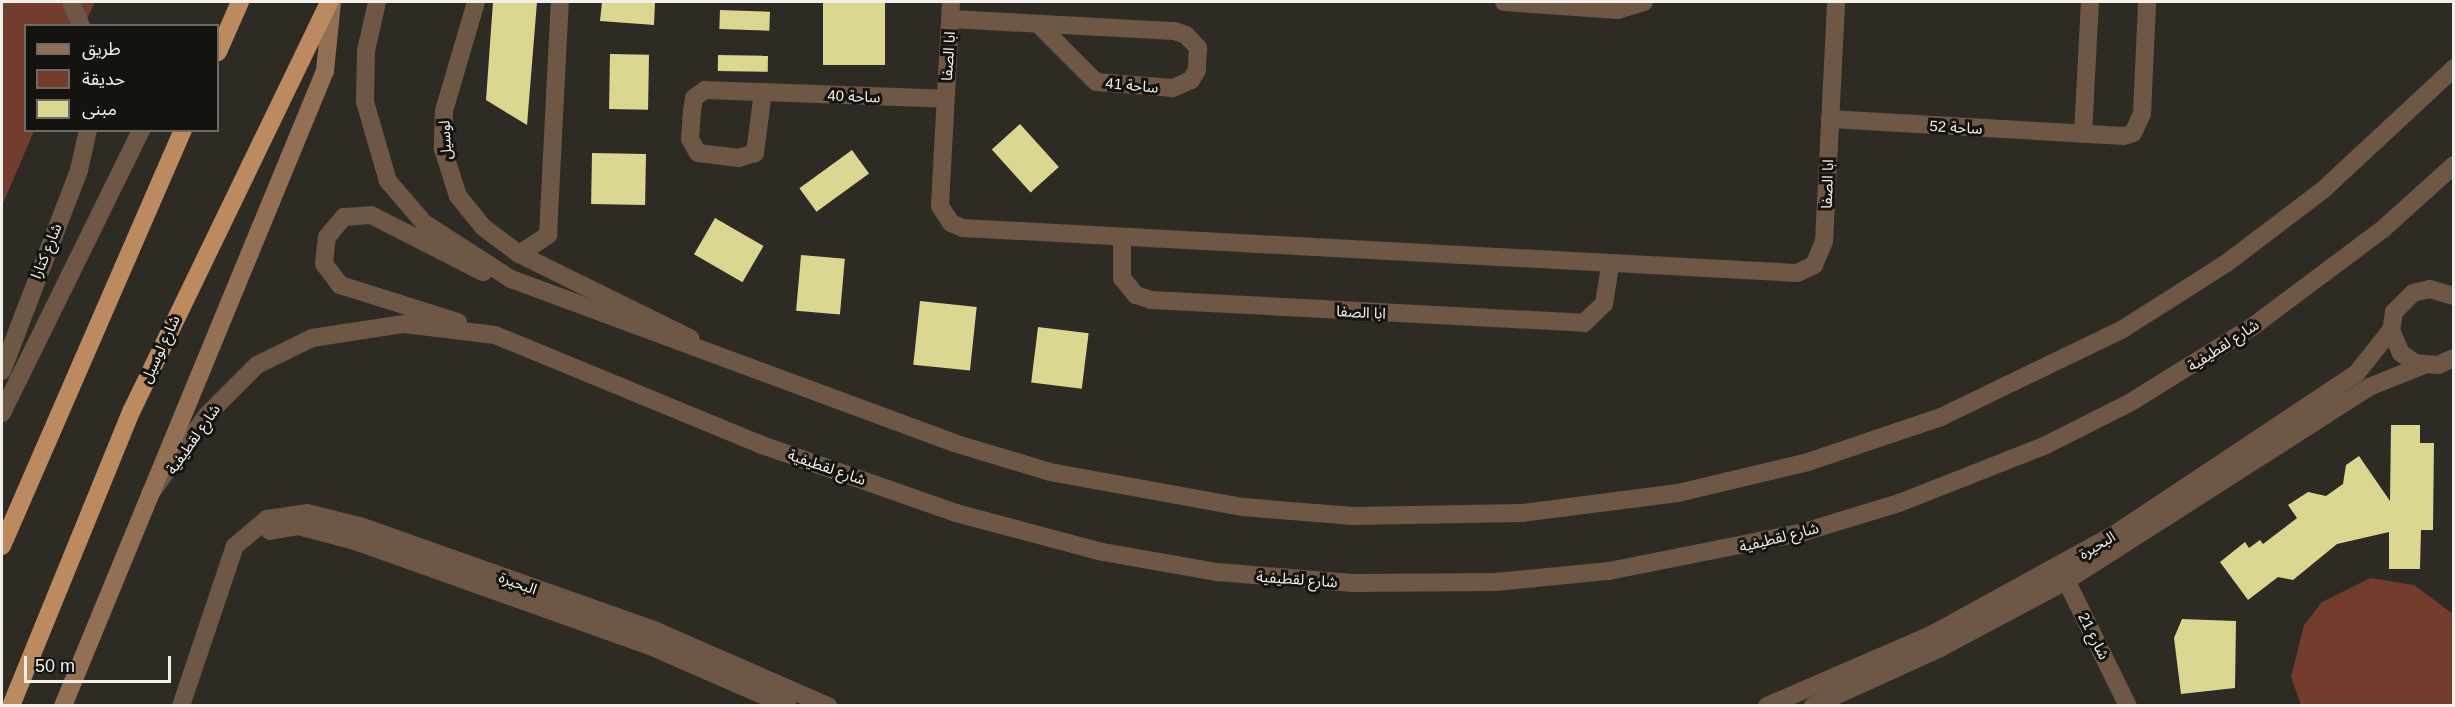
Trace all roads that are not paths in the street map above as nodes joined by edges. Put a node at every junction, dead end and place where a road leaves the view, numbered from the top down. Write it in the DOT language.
graph roads {
  1 [pos="71,2"];
  2 [pos="240,2"];
  3 [pos="331,2"];
  4 [pos="377,2"];
  5 [pos="476,2"];
  6 [pos="560,2"];
  7 [pos="1504,2"];
  8 [pos="1644,2"];
  9 [pos="1836,2"];
  10 [pos="2090,2"];
  11 [pos="2147,2"];
  12 [pos="951,10"];
  13 [pos="80,24"];
  14 [pos="1039,25"];
  15 [pos="224,29"];
  16 [pos="219,48"];
  17 [pos="2454,68"];
  18 [pos="764,92"];
  19 [pos="945,99"];
  20 [pos="1830,119"];
  21 [pos="88,132"];
  22 [pos="140,132"];
  23 [pos="182,132"];
  24 [pos="2083,134"];
  25 [pos="2454,165"];
  26 [pos="1122,237"];
  27 [pos="519,254"];
  28 [pos="1610,266"];
  29 [pos="511,279"];
  30 [pos="2449,291"];
  31 [pos="2391,330"];
  32 [pos="495,335"];
  33 [pos="713,350"];
  34 [pos="2438,363"];
  35 [pos="2,371"];
  36 [pos="2454,375"];
  37 [pos="2,392"];
  38 [pos="2,412"];
  39 [pos="2234,468"];
  40 [pos="145,499"];
  41 [pos="2,546"];
  42 [pos="2063,574"];
  43 [pos="1861,677"];
  44 [pos="788,702"];
  45 [pos="11,705"];
  46 [pos="63,705"];
  47 [pos="181,705"];
  48 [pos="828,705"];
  49 [pos="1767,705"];
  50 [pos="1813,705"];
  51 [pos="2128,705"];
  1 -- 13 [label="street"];
  2 -- 15 [label="highway"];
  3 -- 40 [label="main road, شارع لوسيل"];
  3 -- 45 [label="highway, شارع لوسيل"];
  4 -- 29 [label="street"];
  5 -- 27 [label="street, لوسيل"];
  6 -- 27 [label="street"];
  7 -- 8 [label="street"];
  9 -- 20 [label="street, ابا الصفا"];
  10 -- 24 [label="street"];
  11 -- 24 [label="street, ساحة 52"];
  12 -- 14 [label="street, ساحة 41"];
  12 -- 19 [label="street, ابا الصفا"];
  14 -- 14 [label="street, ساحة 41"];
  15 -- 16 [label="highway"];
  17 -- 33 [label="street"];
  18 -- 18 [label="street, ساحة 40"];
  18 -- 19 [label="street, ساحة 40"];
  19 -- 26 [label="street, ابا الصفا"];
  20 -- 24 [label="street, ساحة 52"];
  20 -- 28 [label="street, ابا الصفا"];
  21 -- 35 [label="street, شارع كتارا"];
  22 -- 38 [label="street"];
  23 -- 41 [label="highway"];
  25 -- 32 [label="street, شارع لقطيفية"];
  26 -- 28 [label="street, ابا الصفا"];
  26 -- 28 [label="street, ابا الصفا"];
  27 -- 33 [label="street, لوسيل"];
  29 -- 32 [label="street"];
  29 -- 33 [label="street"];
  30 -- 31 [label="street, البحيرة"];
  31 -- 34 [label="street"];
  31 -- 39 [label="street, البحيرة"];
  32 -- 40 [label="street, شارع لقطيفية"];
  34 -- 36 [label="street"];
  34 -- 39 [label="street, البحيرة"];
  37 -- 38 [label="street"];
  39 -- 42 [label="street, البحيرة"];
  40 -- 46 [label="main road, شارع لوسيل"];
  42 -- 43 [label="street, البحيرة"];
  42 -- 51 [label="street, شارع 21"];
  43 -- 49 [label="street, البحيرة"];
  43 -- 50 [label="street, البحيرة"];
  44 -- 47 [label="street, البحيرة"];
  44 -- 48 [label="street, البحيرة"];
}
